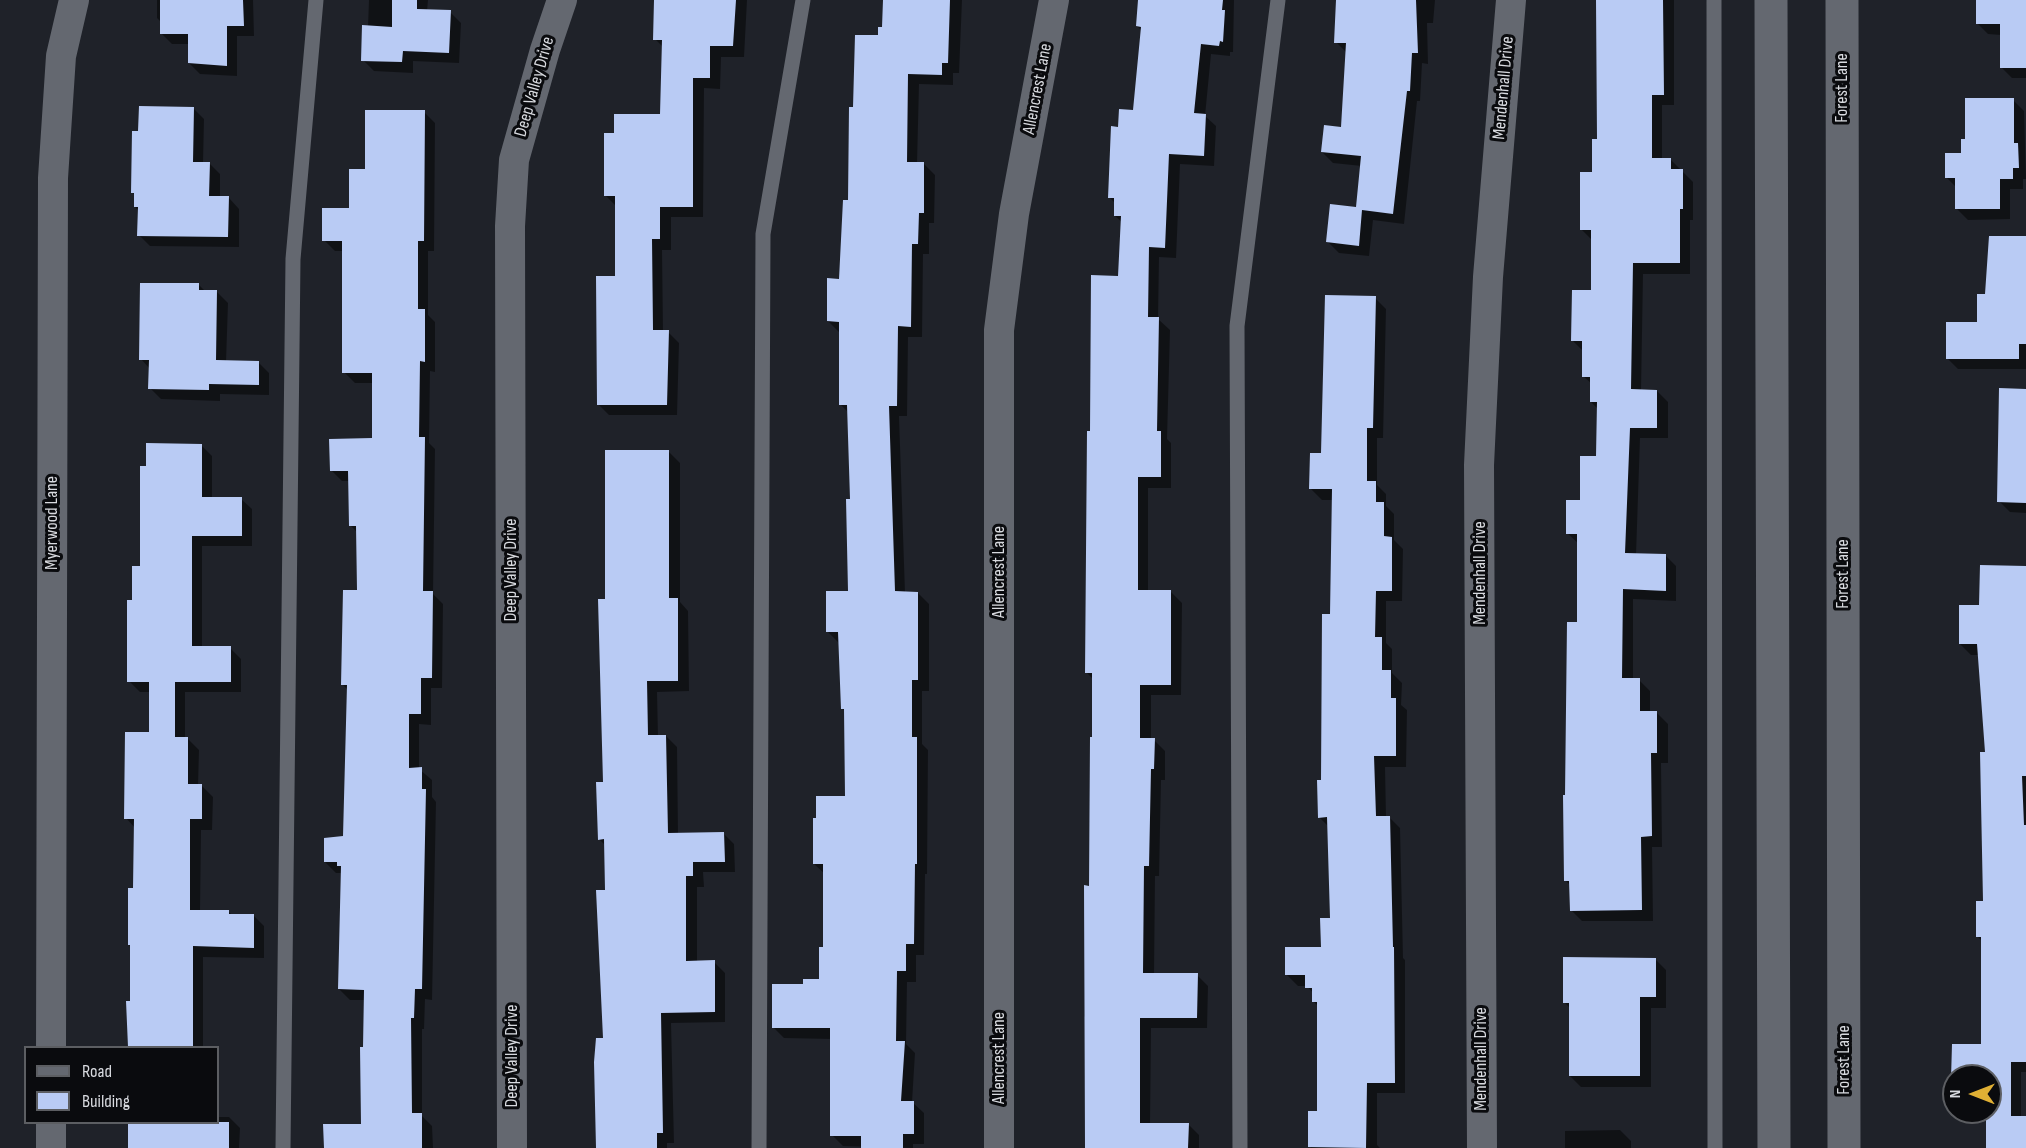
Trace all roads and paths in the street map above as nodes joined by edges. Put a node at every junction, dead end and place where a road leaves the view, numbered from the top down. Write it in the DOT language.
graph roads {
  1 [pos="74,0"];
  2 [pos="316,0"];
  3 [pos="562,0"];
  4 [pos="803,0"];
  5 [pos="1054,0"];
  6 [pos="1278,0"];
  7 [pos="1511,0"];
  8 [pos="1714,0"];
  9 [pos="1772,0"];
  10 [pos="1842,0"];
  11 [pos="51,1046"];
  12 [pos="51,1124"];
  13 [pos="51,1148"];
  14 [pos="283,1148"];
  15 [pos="512,1148"];
  16 [pos="759,1148"];
  17 [pos="999,1148"];
  18 [pos="1240,1148"];
  19 [pos="1482,1148"];
  20 [pos="1715,1148"];
  21 [pos="1774,1148"];
  22 [pos="1845,1148"];
  1 -- 11 [label="street, Myerwood Lane"];
  2 -- 14 [label="lane"];
  3 -- 15 [label="street, Deep Valley Drive"];
  4 -- 16 [label="lane"];
  5 -- 17 [label="street, Allencrest Lane"];
  6 -- 18 [label="lane"];
  7 -- 19 [label="street, Mendenhall Drive"];
  8 -- 20 [label="lane"];
  9 -- 21 [label="main road"];
  10 -- 22 [label="main road, Forest Lane"];
  12 -- 13 [label="street"];
}
